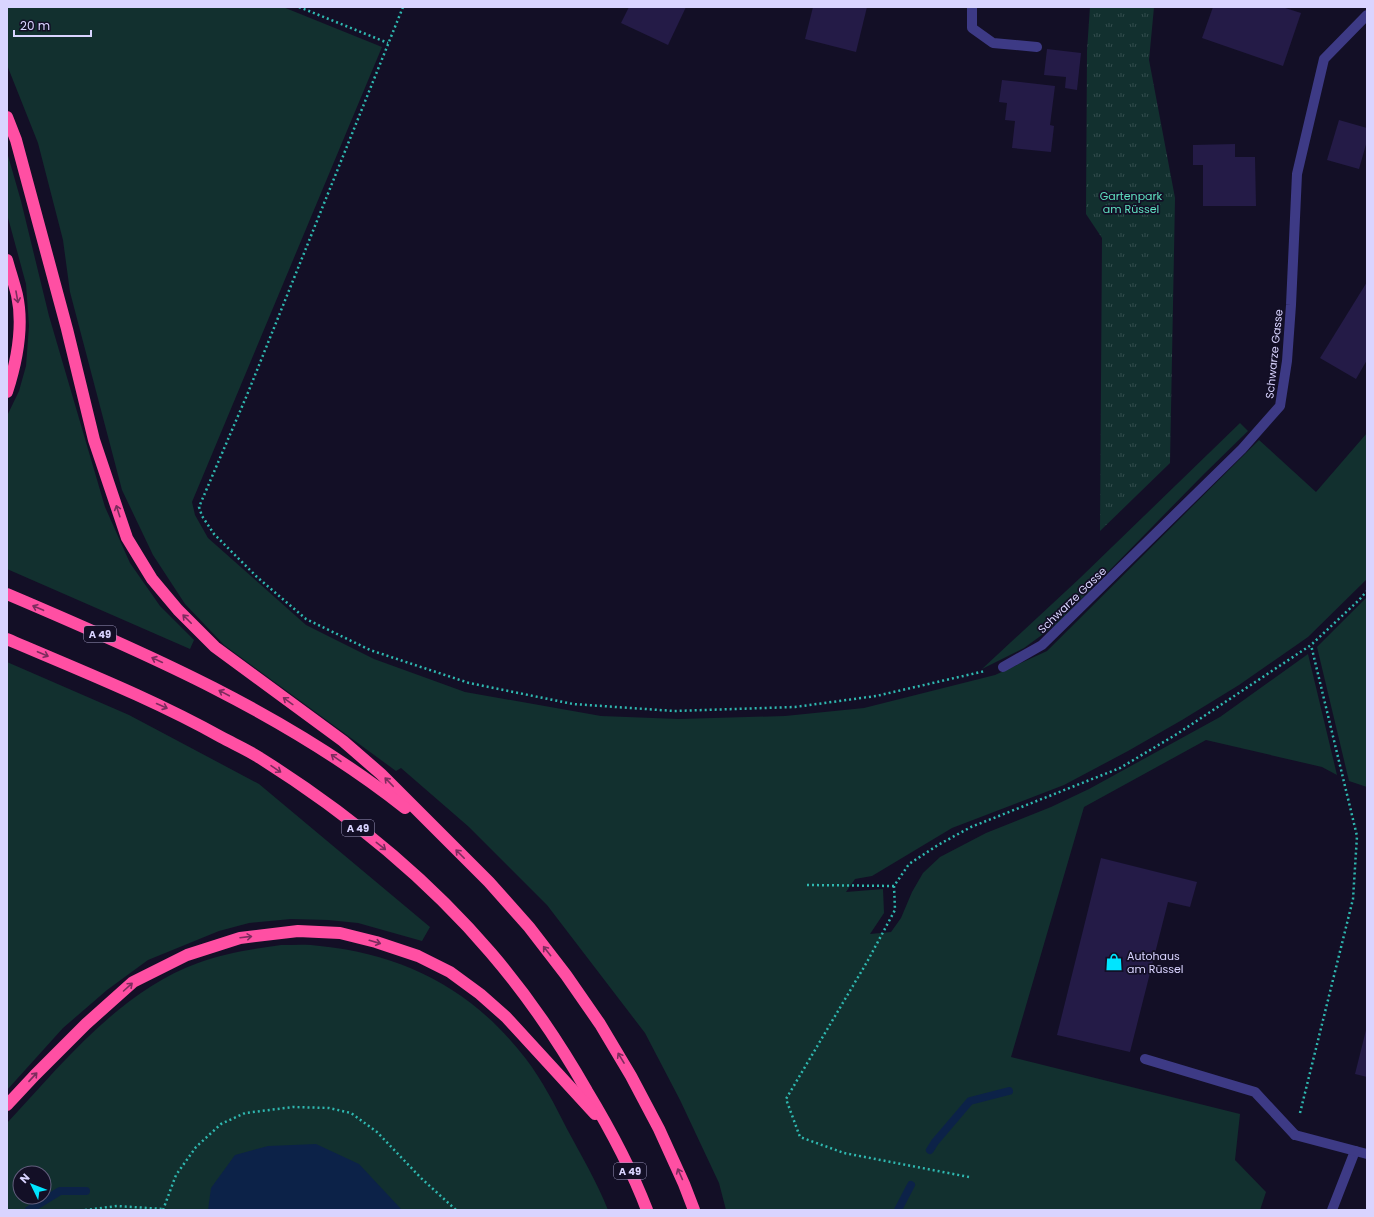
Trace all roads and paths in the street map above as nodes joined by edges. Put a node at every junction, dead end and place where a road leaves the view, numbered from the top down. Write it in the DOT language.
graph roads {
  1 [pos="299,7"];
  2 [pos="404,7"];
  3 [pos="972,7"];
  4 [pos="1367,15"];
  5 [pos="388,43"];
  6 [pos="1037,47"];
  7 [pos="7,117"];
  8 [pos="7,260"];
  9 [pos="7,392"];
  10 [pos="1367,591"];
  11 [pos="7,594"];
  12 [pos="7,639"];
  13 [pos="1311,645"];
  14 [pos="1003,667"];
  15 [pos="446,840"];
  16 [pos="807,885"];
  17 [pos="894,886"];
  18 [pos="1145,1059"];
  19 [pos="7,1105"];
  20 [pos="612,1133"];
  21 [pos="1295,1135"];
  22 [pos="1355,1151"];
  23 [pos="1367,1154"];
  24 [pos="969,1177"];
  25 [pos="85,1210"];
  26 [pos="163,1210"];
  27 [pos="456,1210"];
  28 [pos="647,1210"];
  29 [pos="694,1210"];
  30 [pos="1332,1210"];
  1 -- 5 [label="path"];
  2 -- 5 [label="path"];
  3 -- 6 [label="street"];
  4 -- 14 [label="street, Schwarze Gasse"];
  5 -- 14 [label="path"];
  15 -- 7 [label="highway, one-way"];
  8 -- 9 [label="highway, one-way"];
  10 -- 13 [label="path"];
  15 -- 11 [label="highway, A 49, one-way"];
  12 -- 20 [label="highway, A 49, one-way"];
  13 -- 17 [label="path"];
  13 -- 21 [label="path"];
  29 -- 15 [label="highway, A 49, one-way"];
  16 -- 17 [label="path"];
  17 -- 24 [label="path"];
  18 -- 21 [label="street"];
  19 -- 20 [label="highway, one-way"];
  20 -- 28 [label="highway, A 49"];
  21 -- 22 [label="street"];
  22 -- 23 [label="street"];
  22 -- 30 [label="street"];
  25 -- 26 [label="path"];
  26 -- 27 [label="path"];
}
